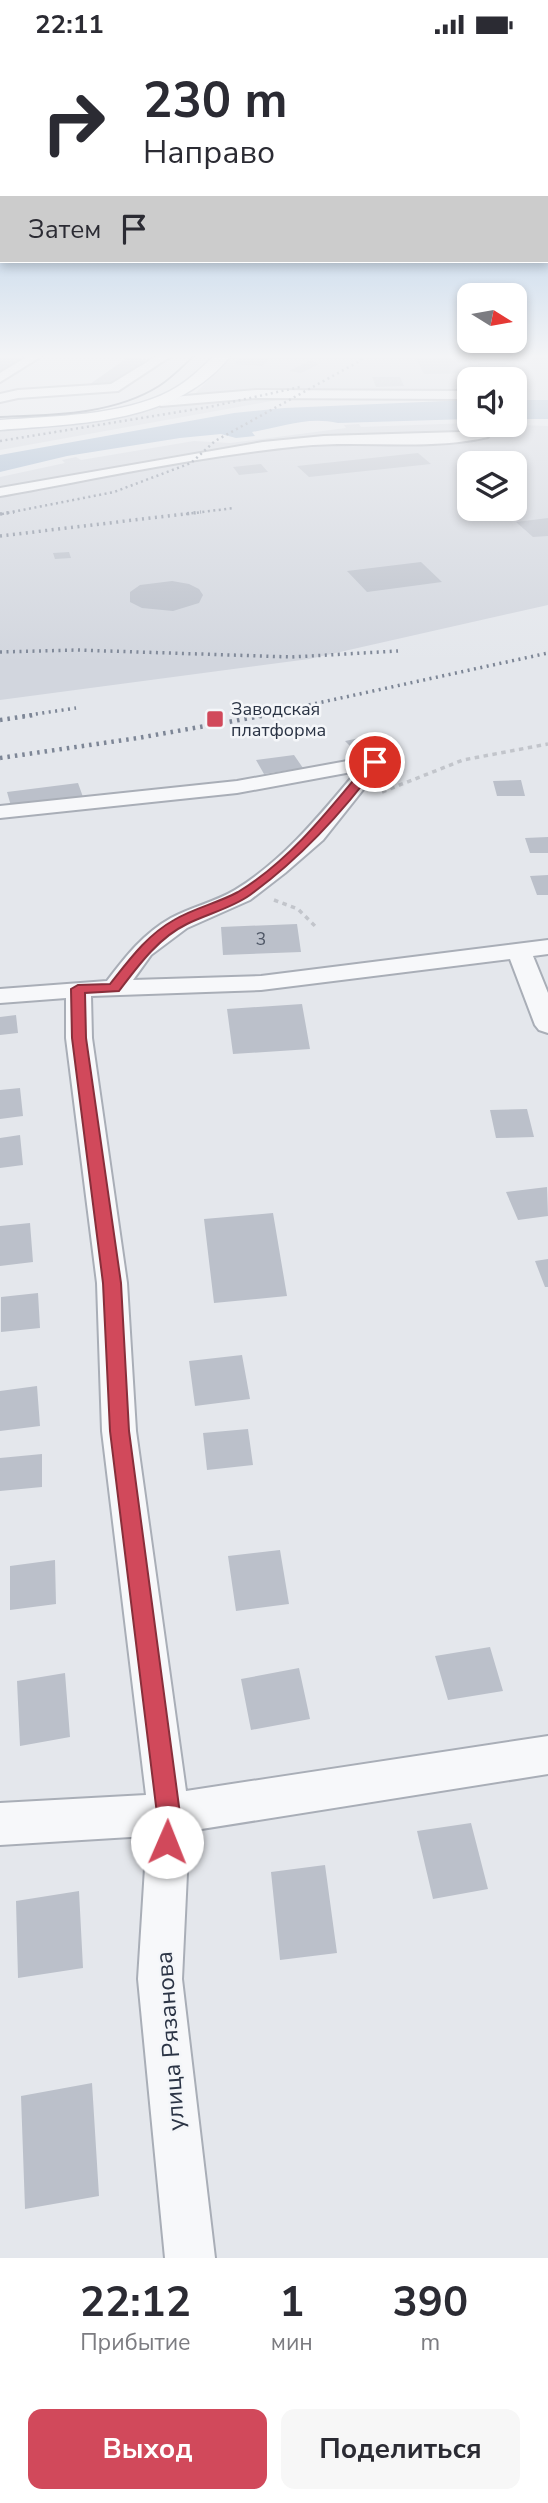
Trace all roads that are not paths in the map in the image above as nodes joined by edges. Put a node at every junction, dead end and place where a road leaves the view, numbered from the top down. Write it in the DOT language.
graph roads {
  1 [pos="186,457"];
  2 [pos="0,492"];
  3 [pos="0,812"];
  4 [pos="548,947"];
  5 [pos="519,950"];
  6 [pos="96,989"];
  7 [pos="0,996"];
  8 [pos="548,1025"];
  9 [pos="548,1755"];
  10 [pos="169,1814"];
  11 [pos="0,1824"];
  12 [pos="190,2258"];
  1 -- 2 [label="street"];
  3 -- 6 [label="street"];
  4 -- 5 [label="street"];
  5 -- 6 [label="street"];
  5 -- 8 [label="street"];
  6 -- 7 [label="street"];
  6 -- 10 [label="street, улица Рязанова"];
  9 -- 10 [label="street"];
  10 -- 11 [label="street"];
  10 -- 12 [label="street, улица Рязанова"];
}
